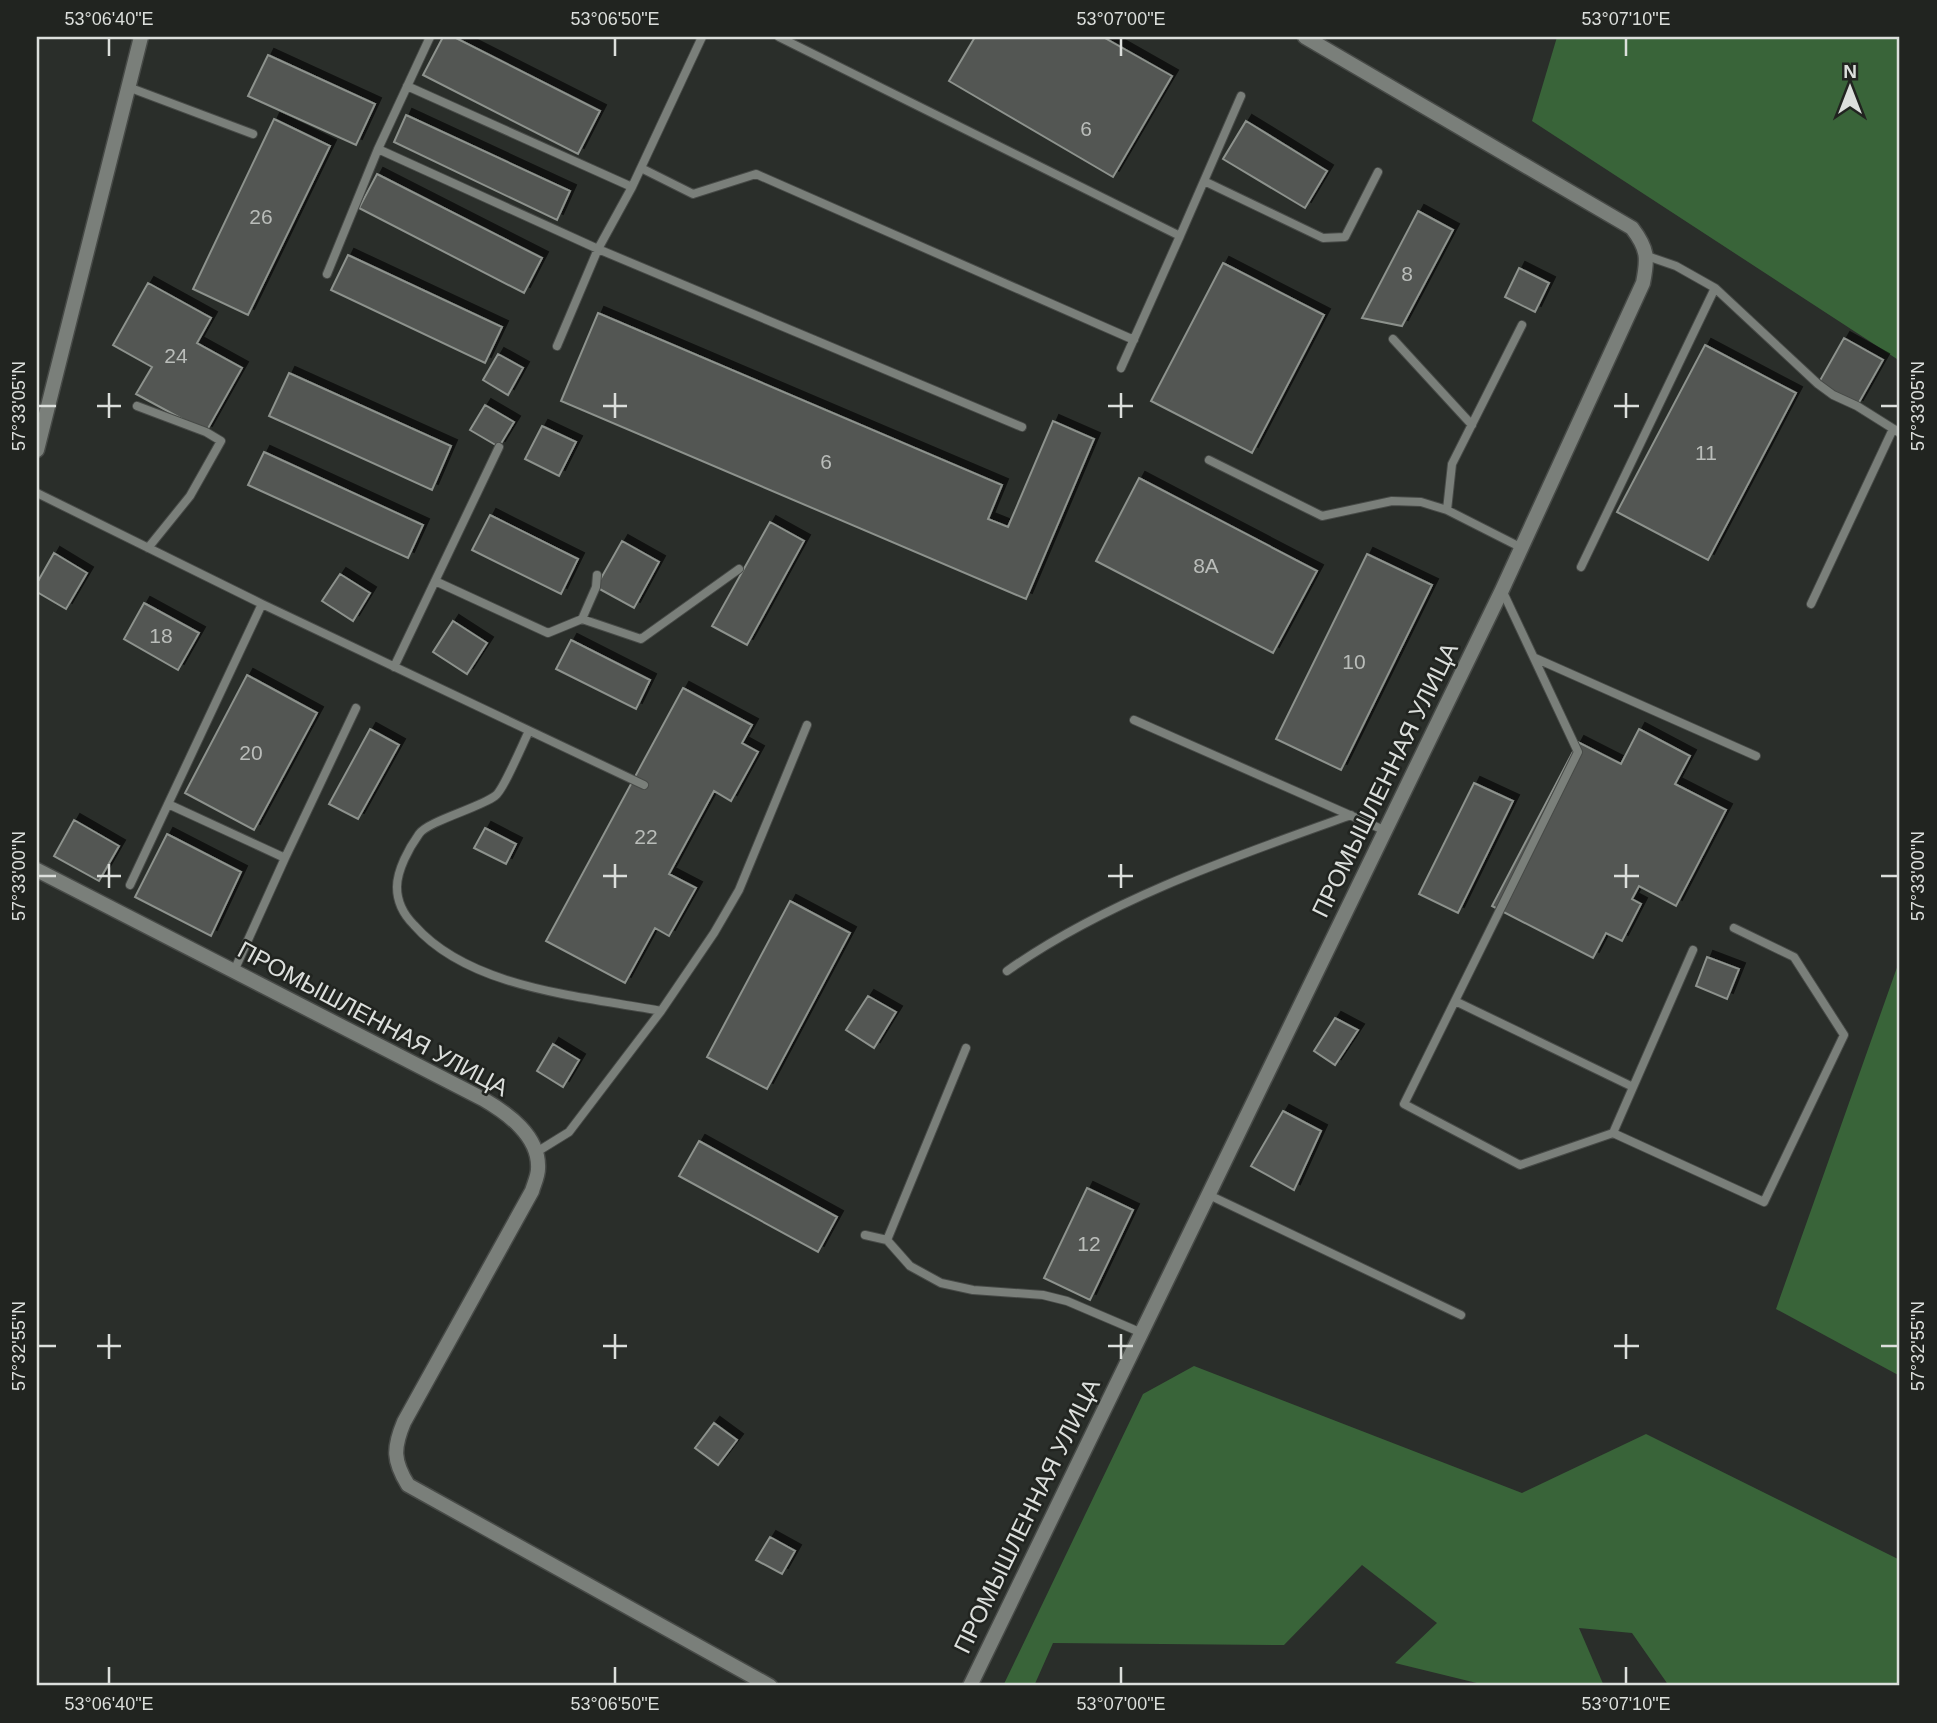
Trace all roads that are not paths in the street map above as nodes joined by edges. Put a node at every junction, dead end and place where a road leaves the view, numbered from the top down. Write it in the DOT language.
graph roads {
  1 [pos="141,37"];
  2 [pos="430,37"];
  3 [pos="702,37"];
  4 [pos="779,37"];
  5 [pos="1305,37"];
  6 [pos="128,86"];
  7 [pos="407,86"];
  8 [pos="1241,96"];
  9 [pos="253,134"];
  10 [pos="377,149"];
  11 [pos="641,168"];
  12 [pos="1378,172"];
  13 [pos="1204,181"];
  14 [pos="632,187"];
  15 [pos="1180,236"];
  16 [pos="598,249"];
  17 [pos="1647,256"];
  18 [pos="327,275"];
  19 [pos="1715,288"];
  20 [pos="1521,325"];
  21 [pos="1393,339"];
  22 [pos="1134,340"];
  23 [pos="557,346"];
  24 [pos="1121,368"];
  25 [pos="137,405"];
  26 [pos="1472,425"];
  27 [pos="1022,426"];
  28 [pos="1897,431"];
  29 [pos="499,447"];
  30 [pos="37,450"];
  31 [pos="1209,460"];
  32 [pos="37,493"];
  33 [pos="1447,510"];
  34 [pos="148,548"];
  35 [pos="1521,548"];
  36 [pos="1581,568"];
  37 [pos="739,569"];
  38 [pos="597,575"];
  39 [pos="435,581"];
  40 [pos="1502,590"];
  41 [pos="262,604"];
  42 [pos="1811,604"];
  43 [pos="582,619"];
  44 [pos="1534,658"];
  45 [pos="394,667"];
  46 [pos="356,708"];
  47 [pos="1134,720"];
  48 [pos="807,725"];
  49 [pos="529,731"];
  50 [pos="1756,757"];
  51 [pos="645,785"];
  52 [pos="168,804"];
  53 [pos="1350,815"];
  54 [pos="1386,831"];
  55 [pos="285,858"];
  56 [pos="37,870"];
  57 [pos="130,885"];
  58 [pos="1734,928"];
  59 [pos="1693,950"];
  60 [pos="234,971"];
  61 [pos="1007,971"];
  62 [pos="1455,1001"];
  63 [pos="661,1011"];
  64 [pos="966,1048"];
  65 [pos="1633,1087"];
  66 [pos="1613,1133"];
  67 [pos="535,1153"];
  68 [pos="1209,1195"];
  69 [pos="865,1235"];
  70 [pos="887,1240"];
  71 [pos="1461,1315"];
  72 [pos="1142,1333"];
  73 [pos="770,1686"];
  74 [pos="970,1686"];
  1 -- 6 [label="street"];
  2 -- 7 [label="lane"];
  3 -- 11 [label="lane"];
  4 -- 15 [label="lane"];
  5 -- 17 [label="street"];
  6 -- 9 [label="lane"];
  6 -- 30 [label="street"];
  7 -- 10 [label="lane"];
  7 -- 14 [label="lane"];
  8 -- 13 [label="lane"];
  10 -- 16 [label="lane"];
  10 -- 18 [label="lane"];
  11 -- 14 [label="lane"];
  11 -- 22 [label="lane"];
  12 -- 13 [label="lane"];
  13 -- 15 [label="lane"];
  14 -- 16 [label="lane"];
  15 -- 22 [label="lane"];
  16 -- 23 [label="lane"];
  16 -- 27 [label="lane"];
  17 -- 19 [label="lane"];
  17 -- 35 [label="street, ПРОМЫШЛЕННАЯ УЛИЦА"];
  19 -- 28 [label="lane"];
  19 -- 36 [label="lane"];
  20 -- 26 [label="lane"];
  21 -- 26 [label="lane"];
  22 -- 24 [label="lane"];
  25 -- 34 [label="lane"];
  26 -- 33 [label="lane"];
  28 -- 42 [label="lane"];
  29 -- 39 [label="lane"];
  31 -- 33 [label="lane"];
  32 -- 34 [label="lane"];
  33 -- 35 [label="lane"];
  34 -- 41 [label="lane"];
  35 -- 40 [label="street, ПРОМЫШЛЕННАЯ УЛИЦА"];
  37 -- 43 [label="lane"];
  38 -- 43 [label="lane"];
  39 -- 43 [label="lane"];
  39 -- 45 [label="lane"];
  40 -- 44 [label="lane"];
  40 -- 54 [label="street, ПРОМЫШЛЕННАЯ УЛИЦА"];
  41 -- 45 [label="lane"];
  41 -- 52 [label="lane"];
  44 -- 50 [label="lane"];
  44 -- 62 [label="lane"];
  45 -- 49 [label="lane"];
  46 -- 55 [label="lane"];
  47 -- 53 [label="lane"];
  48 -- 63 [label="lane"];
  49 -- 51 [label="lane"];
  49 -- 63 [label="lane"];
  52 -- 55 [label="lane"];
  52 -- 57 [label="lane"];
  53 -- 54 [label="lane"];
  53 -- 61 [label="lane"];
  54 -- 68 [label="street, ПРОМЫШЛЕННАЯ УЛИЦА"];
  55 -- 60 [label="lane"];
  56 -- 60 [label="street, ПРОМЫШЛЕННАЯ УЛИЦА"];
  58 -- 66 [label="lane"];
  59 -- 65 [label="lane"];
  60 -- 67 [label="street, ПРОМЫШЛЕННАЯ УЛИЦА"];
  62 -- 65 [label="lane"];
  62 -- 66 [label="lane"];
  63 -- 67 [label="lane"];
  64 -- 70 [label="lane"];
  65 -- 66 [label="lane"];
  67 -- 73 [label="street"];
  68 -- 71 [label="lane"];
  68 -- 72 [label="street, ПРОМЫШЛЕННАЯ УЛИЦА"];
  69 -- 70 [label="lane"];
  70 -- 72 [label="lane"];
  72 -- 74 [label="street, ПРОМЫШЛЕННАЯ УЛИЦА"];
}
